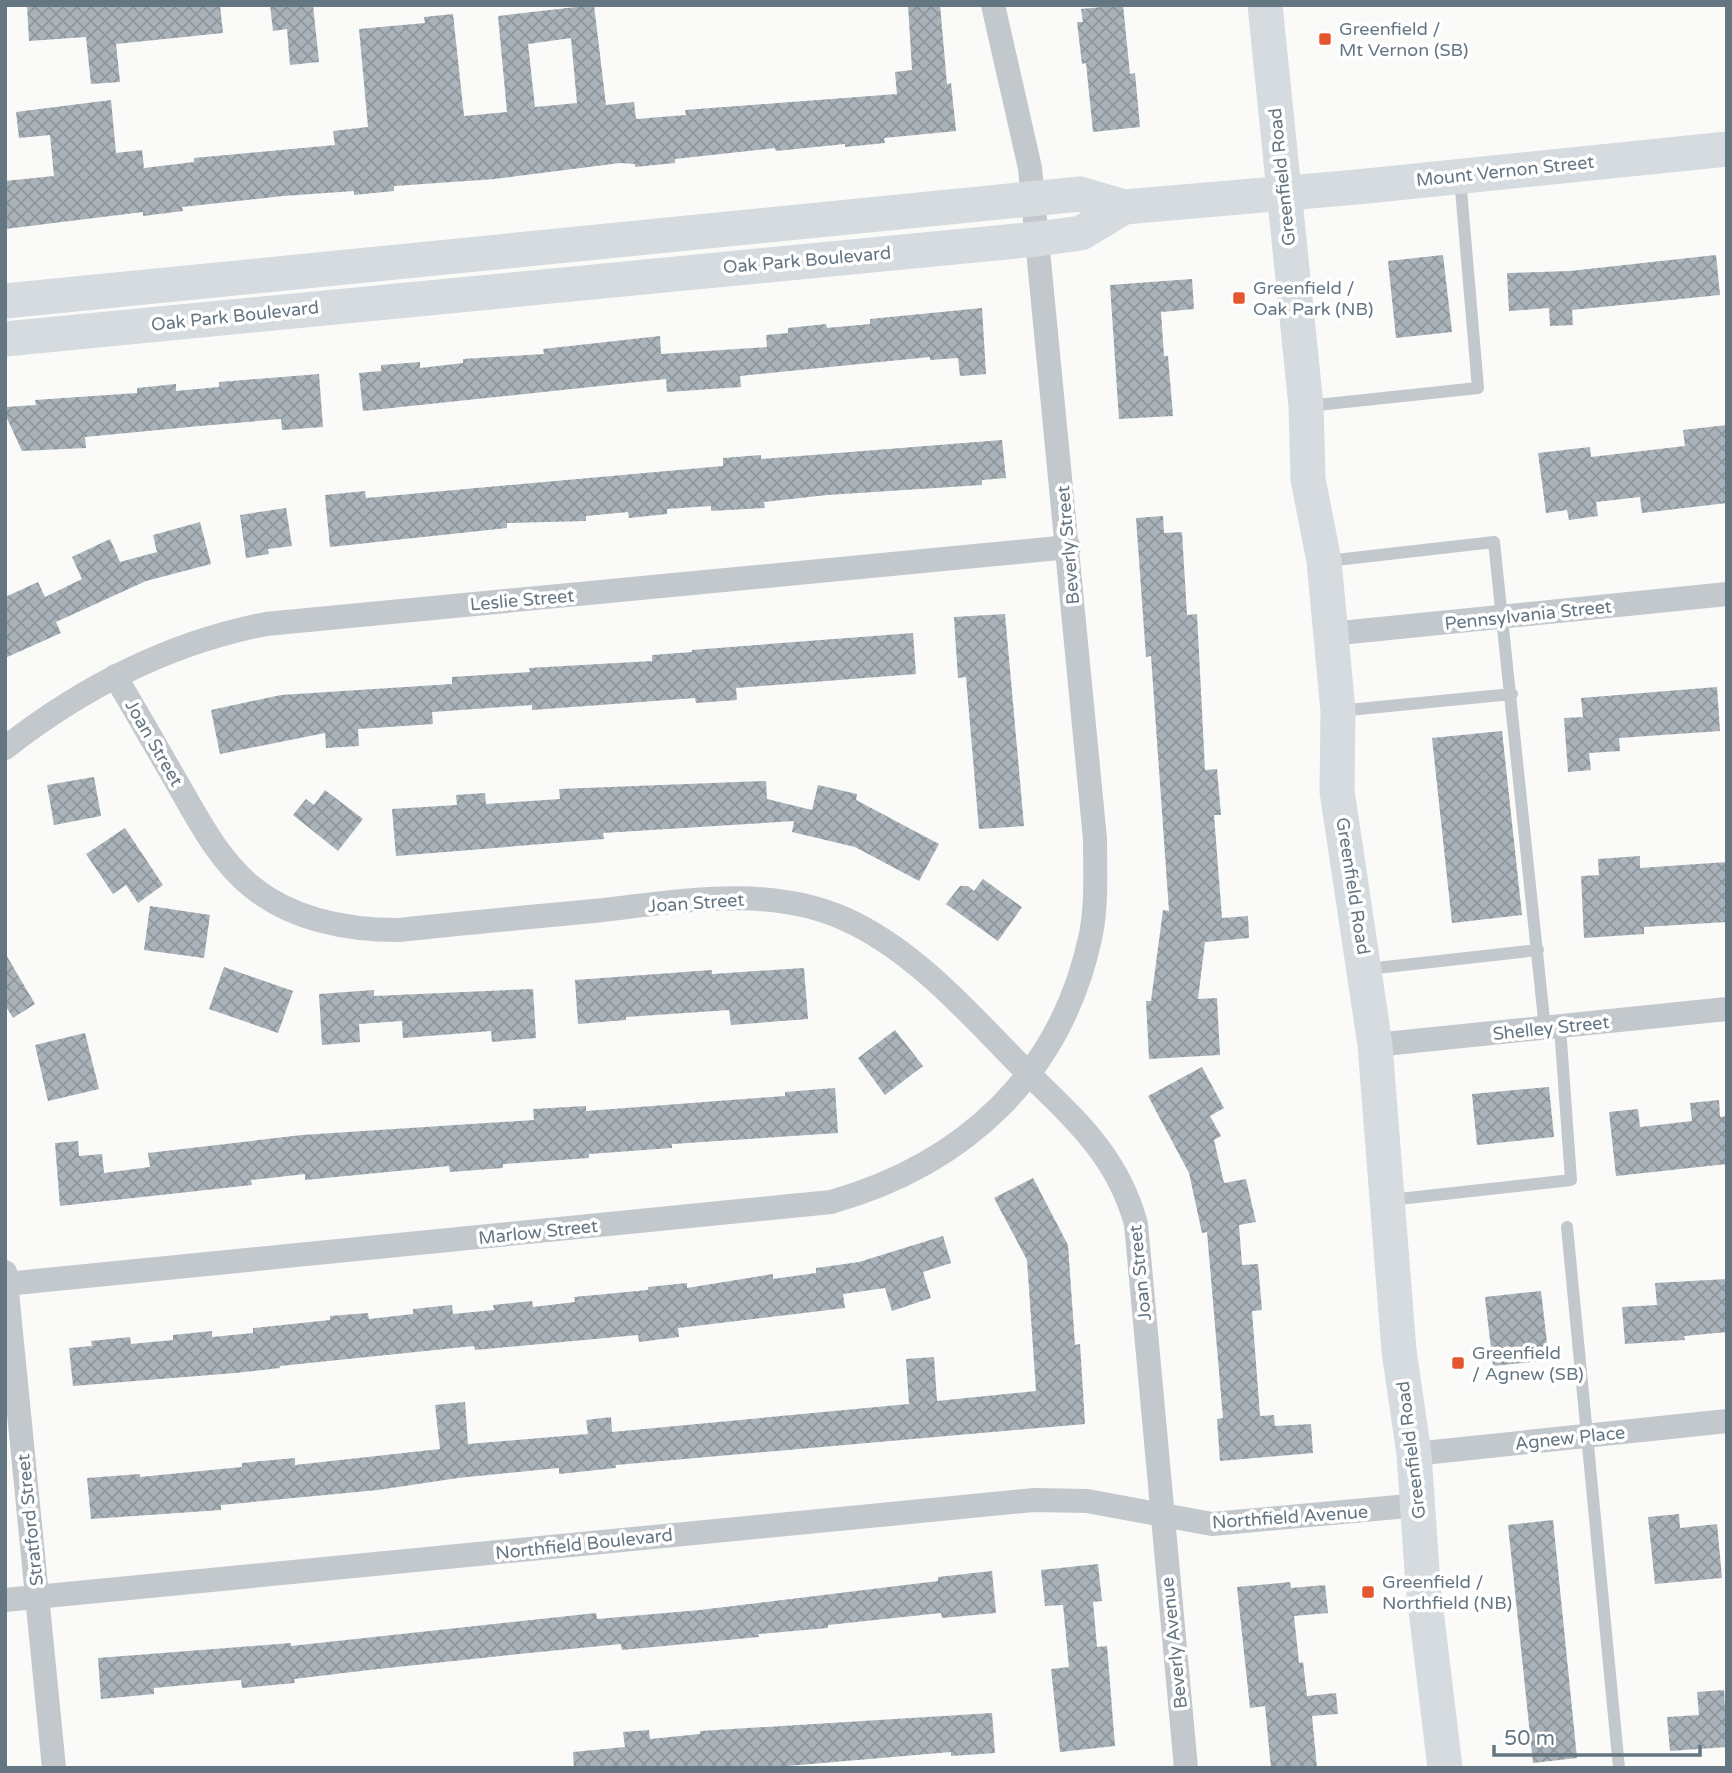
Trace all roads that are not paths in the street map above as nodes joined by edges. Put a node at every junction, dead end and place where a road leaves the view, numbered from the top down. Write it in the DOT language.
graph roads {
  1 [pos="993,5"];
  2 [pos="1265,5"];
  3 [pos="1727,149"];
  4 [pos="1459,174"];
  5 [pos="1283,192"];
  6 [pos="1033,199"];
  7 [pos="1124,207"];
  8 [pos="1037,239"];
  9 [pos="479,255"];
  10 [pos="482,291"];
  11 [pos="16,300"];
  12 [pos="18,338"];
  13 [pos="1306,406"];
  14 [pos="1069,547"];
  15 [pos="1324,561"];
  16 [pos="1727,594"];
  17 [pos="1503,618"];
  18 [pos="1330,634"];
  19 [pos="115,676"];
  20 [pos="1512,694"];
  21 [pos="1338,711"];
  22 [pos="5,748"];
  23 [pos="1538,950"];
  24 [pos="1366,969"];
  25 [pos="1727,1009"];
  26 [pos="1553,1028"];
  27 [pos="1375,1045"];
  28 [pos="1029,1075"];
  29 [pos="1389,1200"];
  30 [pos="1567,1227"];
  31 [pos="6,1280"];
  32 [pos="1727,1421"];
  33 [pos="1586,1436"];
  34 [pos="1414,1454"];
  35 [pos="1419,1505"];
  36 [pos="1162,1517"];
  37 [pos="37,1597"];
  38 [pos="5,1601"];
  39 [pos="54,1768"];
  40 [pos="1186,1768"];
  41 [pos="1445,1768"];
  42 [pos="1619,1768"];
  1 -- 6 [label="street, Beverly Street"];
  2 -- 5 [label="street, Greenfield Road"];
  3 -- 4 [label="street, Mount Vernon Street"];
  4 -- 5 [label="street, Mount Vernon Street"];
  4 -- 13 [label="lane"];
  5 -- 7 [label="street, Oak Park Boulevard"];
  5 -- 13 [label="street, Greenfield Road"];
  6 -- 7 [label="street, Oak Park Boulevard"];
  6 -- 8 [label="street, Beverly Street"];
  6 -- 9 [label="street, Oak Park Boulevard"];
  7 -- 8 [label="street, Oak Park Boulevard"];
  8 -- 10 [label="street, Oak Park Boulevard"];
  8 -- 14 [label="street, Beverly Street"];
  9 -- 10 [label="street"];
  9 -- 11 [label="street, Oak Park Boulevard"];
  10 -- 12 [label="street, Oak Park Boulevard"];
  11 -- 12 [label="street, Oak Park Boulevard"];
  13 -- 15 [label="street, Greenfield Road"];
  14 -- 19 [label="street, Leslie Street"];
  14 -- 28 [label="street, Beverly Street"];
  15 -- 17 [label="lane"];
  15 -- 18 [label="street, Greenfield Road"];
  16 -- 17 [label="street, Pennsylvania Street"];
  17 -- 18 [label="street, Pennsylvania Street"];
  17 -- 20 [label="lane"];
  18 -- 21 [label="street, Greenfield Road"];
  19 -- 22 [label="street, Leslie Street"];
  19 -- 28 [label="street, Joan Street"];
  20 -- 21 [label="lane"];
  20 -- 23 [label="lane"];
  21 -- 24 [label="street, Greenfield Road"];
  23 -- 24 [label="lane"];
  23 -- 26 [label="lane"];
  24 -- 27 [label="street, Greenfield Road"];
  25 -- 26 [label="street, Shelley Street"];
  26 -- 27 [label="street, Shelley Street"];
  26 -- 29 [label="lane"];
  27 -- 29 [label="street, Greenfield Road"];
  28 -- 31 [label="street, Marlow Street"];
  28 -- 36 [label="street, Joan Street"];
  29 -- 34 [label="street, Greenfield Road"];
  30 -- 33 [label="lane"];
  31 -- 37 [label="street, Stratford Street"];
  32 -- 33 [label="street, Agnew Place"];
  33 -- 34 [label="street, Agnew Place"];
  33 -- 42 [label="lane"];
  34 -- 35 [label="street, Greenfield Road"];
  35 -- 36 [label="street, Northfield Avenue"];
  35 -- 41 [label="street, Greenfield Road"];
  36 -- 37 [label="street, Northfield Boulevard"];
  36 -- 40 [label="street, Beverly Avenue"];
  37 -- 38 [label="street, Northfield Boulevard"];
  37 -- 39 [label="street, Stratford Street"];
}
